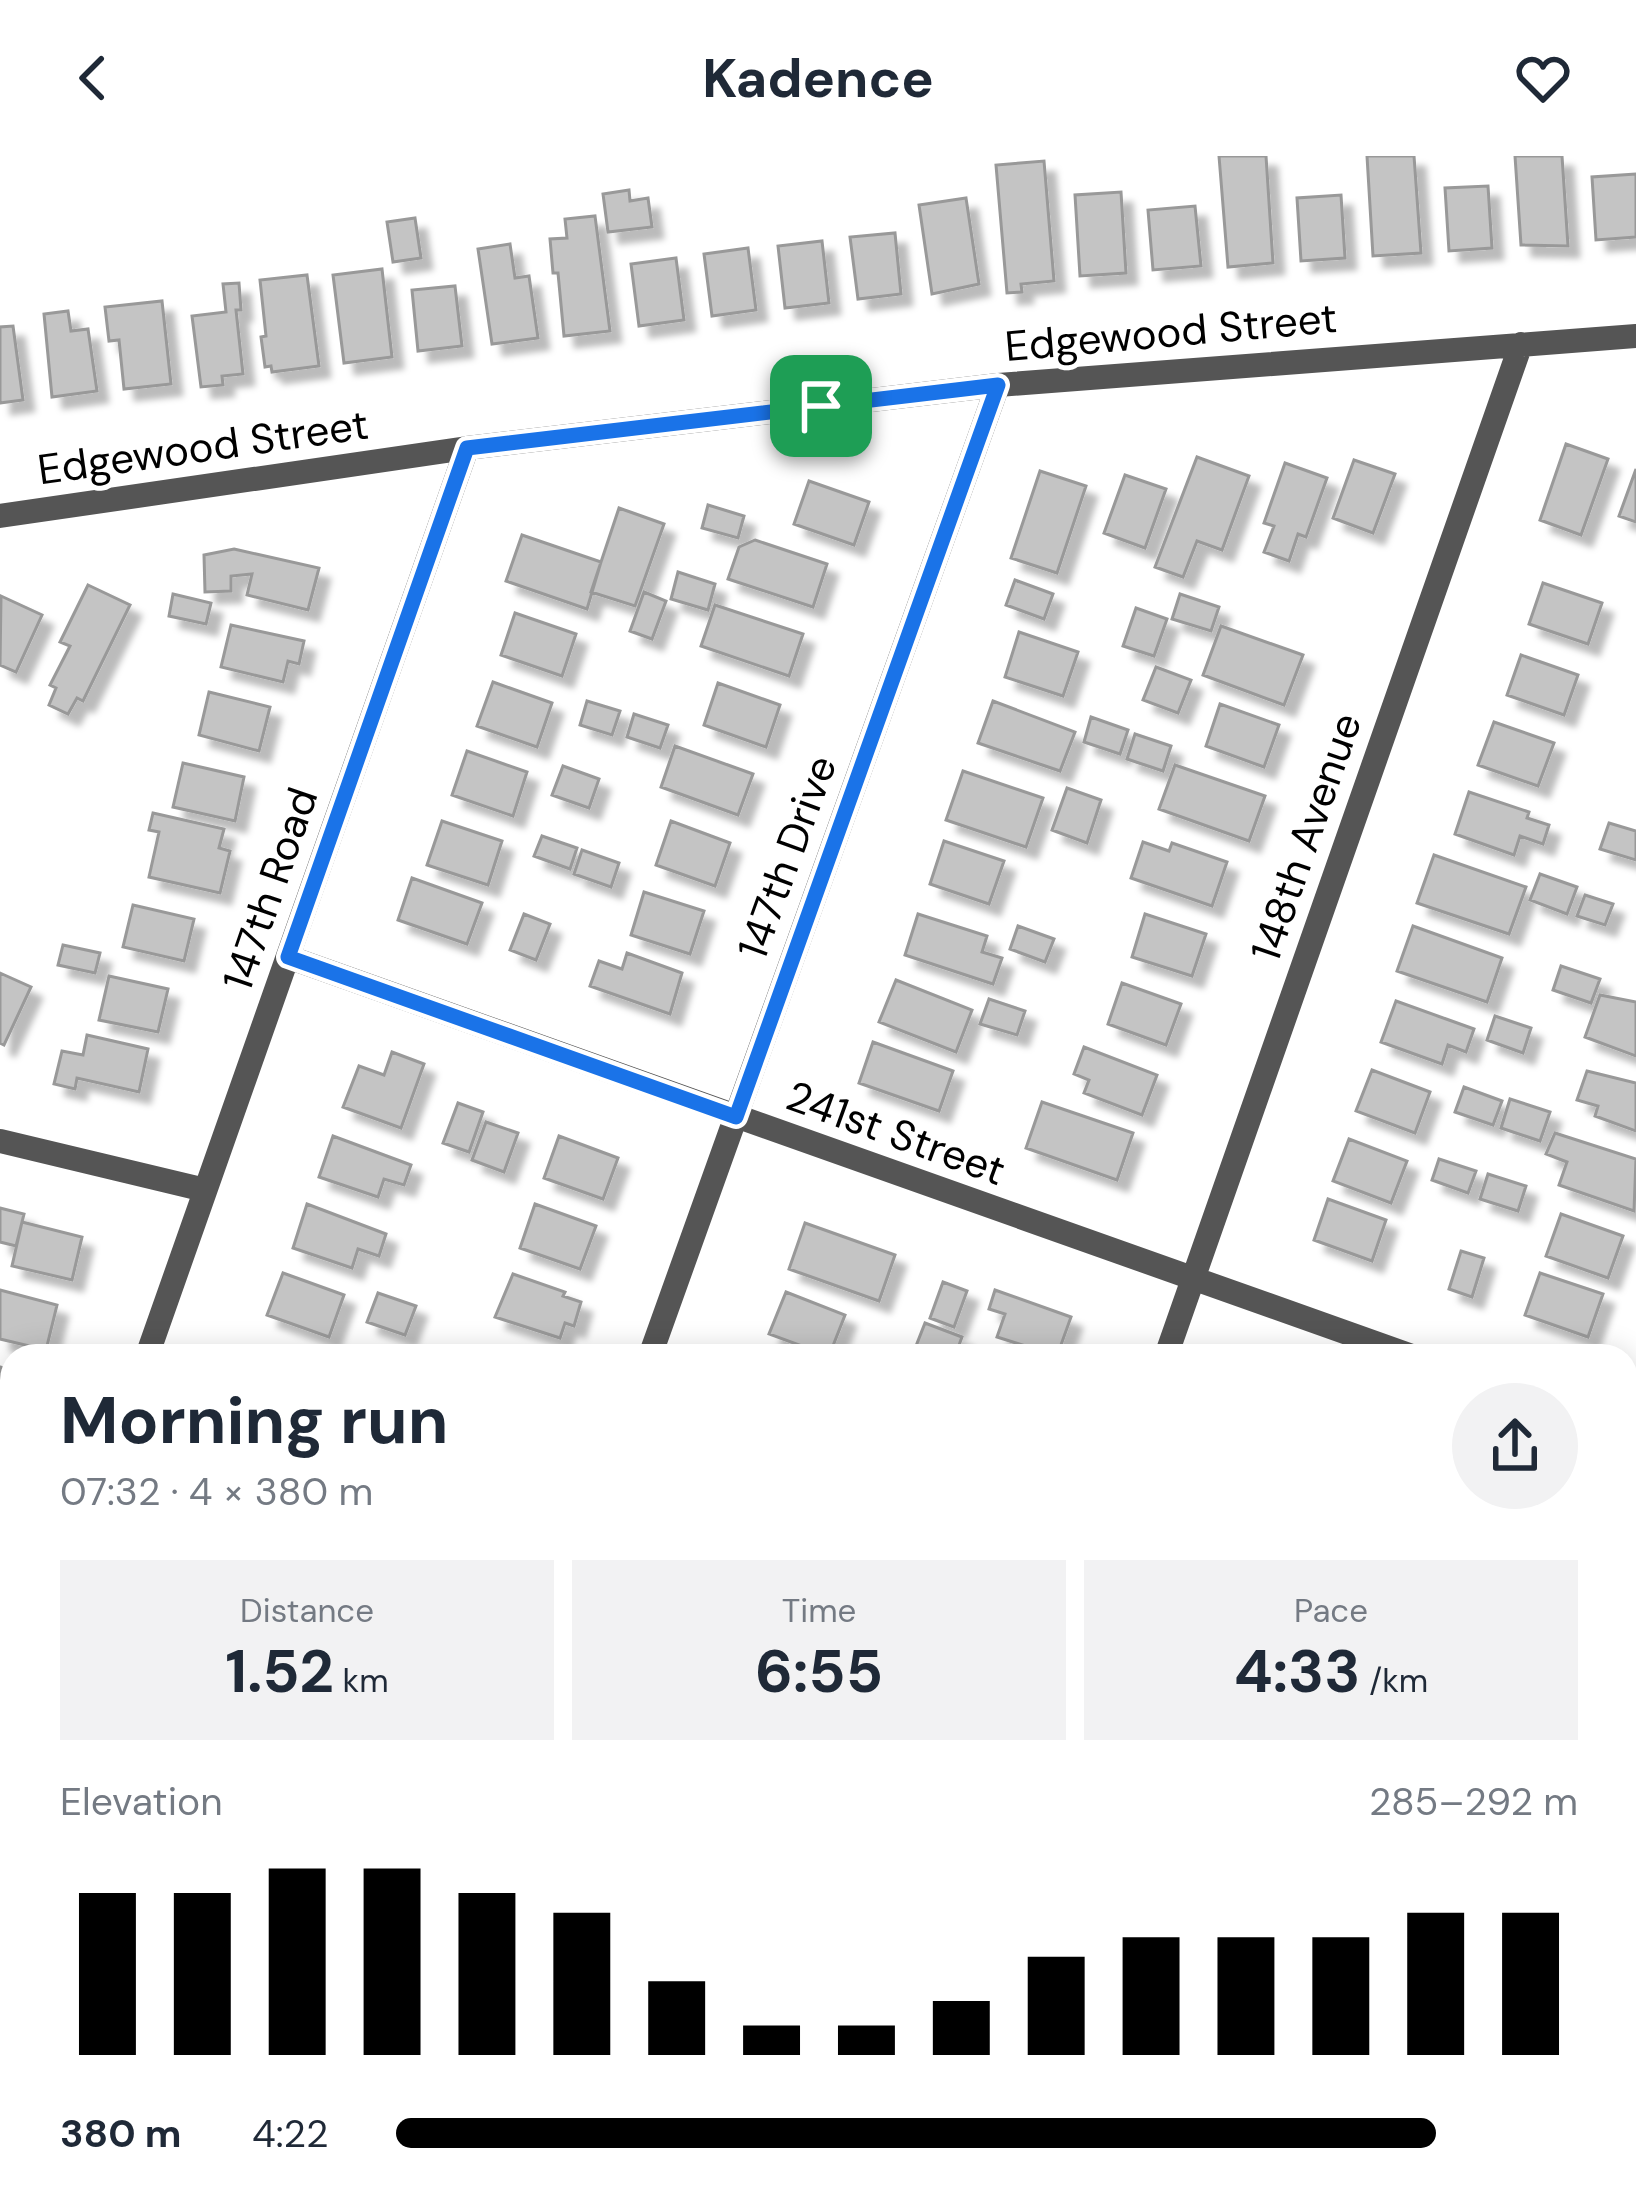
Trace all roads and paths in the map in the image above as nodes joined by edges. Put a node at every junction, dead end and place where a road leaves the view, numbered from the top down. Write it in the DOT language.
graph roads {
  1 [pos="1636,336"];
  2 [pos="1521,344"];
  3 [pos="998,385"];
  4 [pos="467,448"];
  5 [pos="0,516"];
  6 [pos="288,957"];
  7 [pos="736,1117"];
  8 [pos="0,1141"];
  9 [pos="206,1190"];
  10 [pos="1193,1280"];
  11 [pos="151,1344"];
  12 [pos="654,1344"];
  13 [pos="1170,1344"];
  14 [pos="1377,1344"];
  1 -- 2 [label="street, Edgewood Street"];
  2 -- 3 [label="street, Edgewood Street"];
  2 -- 10 [label="street, 148th Avenue"];
  3 -- 4 [label="street, Edgewood Street"];
  3 -- 7 [label="street, 147th Drive"];
  4 -- 5 [label="street, Edgewood Street"];
  4 -- 6 [label="street, 147th Road"];
  6 -- 7 [label="street, 241st Street"];
  6 -- 9 [label="street, 147th Road"];
  7 -- 10 [label="street, 241st Street"];
  7 -- 12 [label="street, 147th Drive"];
  8 -- 9 [label="street"];
  9 -- 11 [label="street, 147th Road"];
  10 -- 13 [label="street, 148th Avenue"];
  10 -- 14 [label="street, 241st Street"];
}
